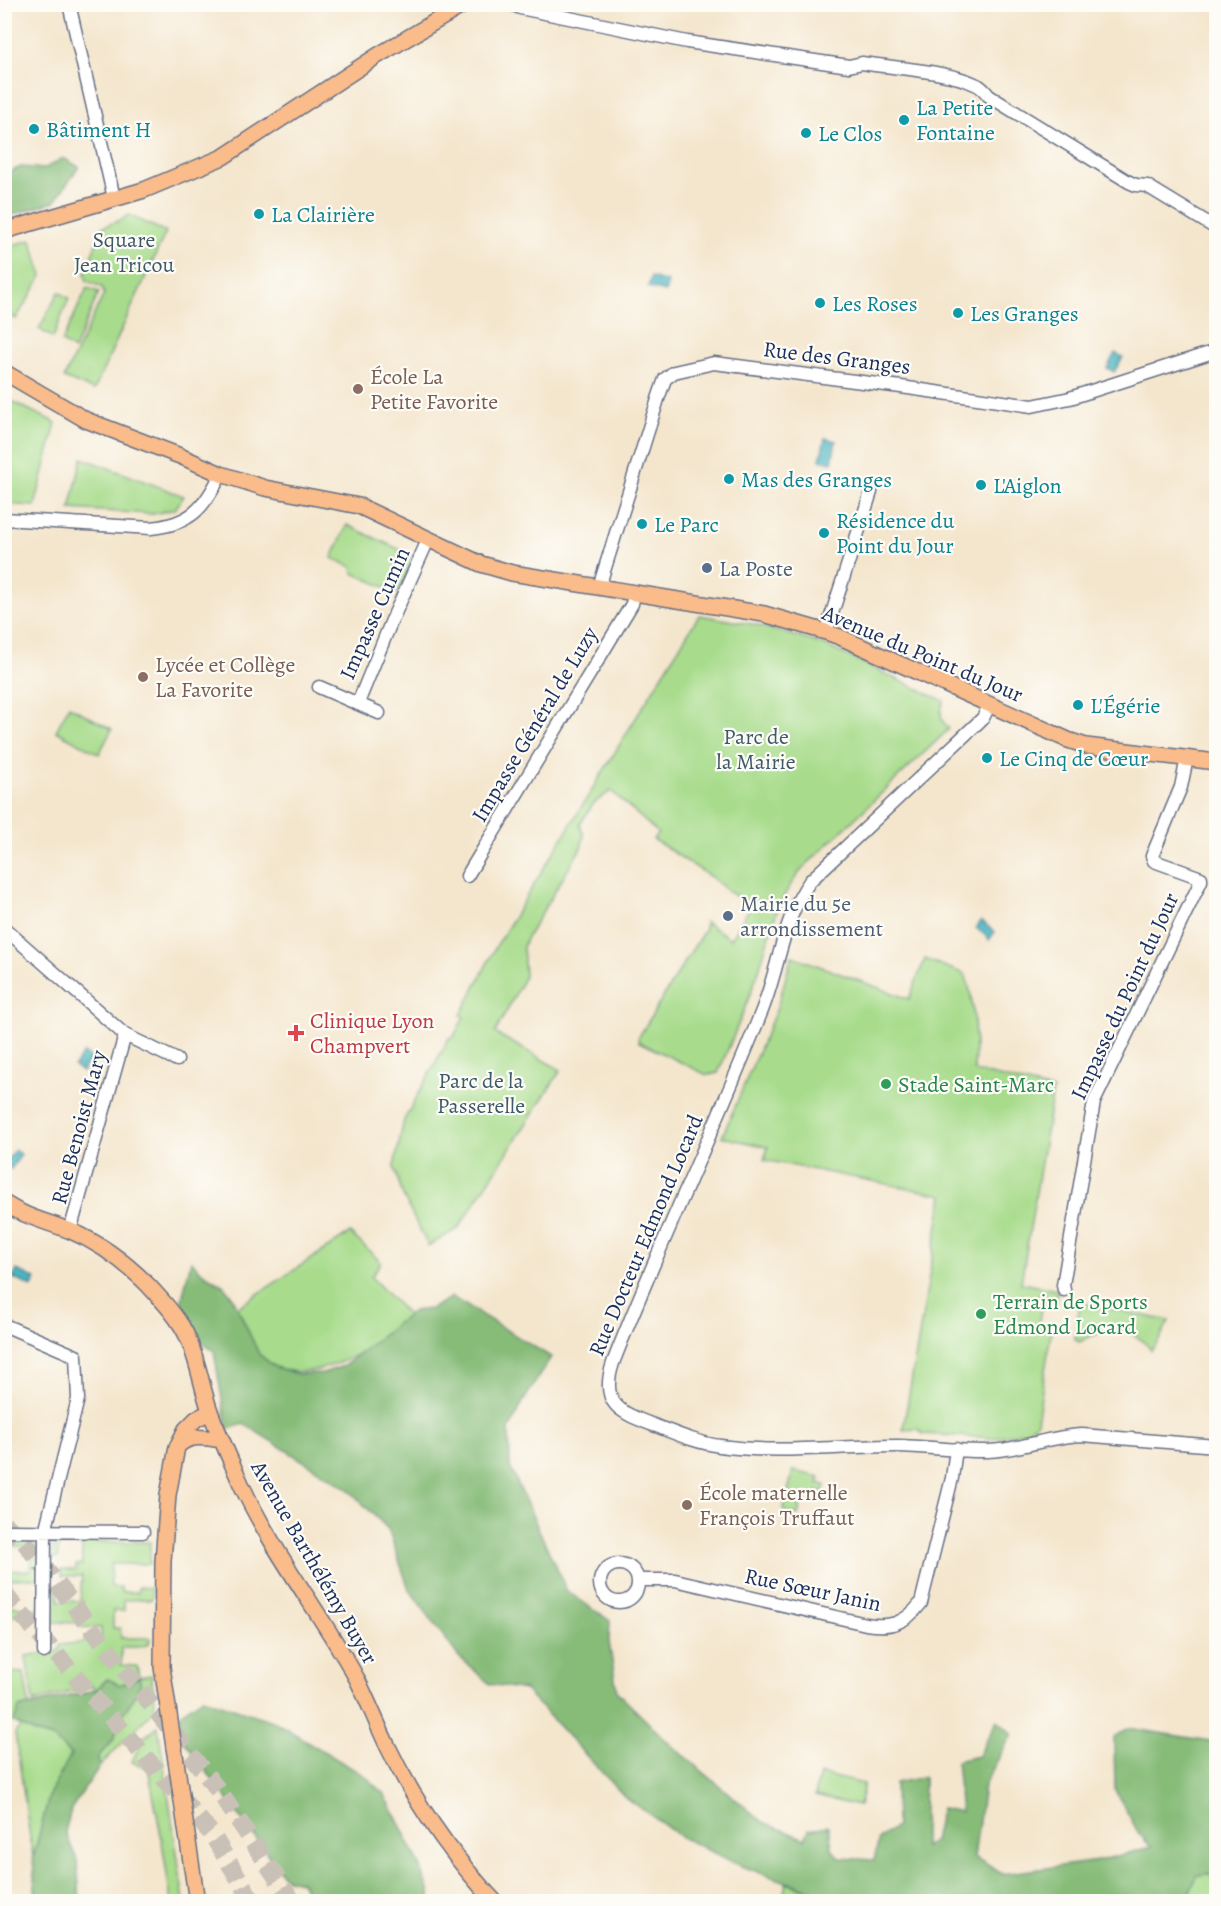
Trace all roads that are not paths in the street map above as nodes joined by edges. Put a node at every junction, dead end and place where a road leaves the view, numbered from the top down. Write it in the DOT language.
graph roads {
  1 [pos="69,4"];
  2 [pos="465,4"];
  3 [pos="511,4"];
  4 [pos="114,198"];
  5 [pos="1216,228"];
  6 [pos="4,231"];
  7 [pos="1216,351"];
  8 [pos="4,372"];
  9 [pos="221,474"];
  10 [pos="871,492"];
  11 [pos="4,519"];
  12 [pos="428,540"];
  13 [pos="599,587"];
  14 [pos="634,594"];
  15 [pos="826,632"];
  16 [pos="320,687"];
  17 [pos="358,703"];
  18 [pos="989,705"];
  19 [pos="379,713"];
  20 [pos="1187,758"];
  21 [pos="1216,762"];
  22 [pos="467,876"];
  23 [pos="4,928"];
  24 [pos="126,1035"];
  25 [pos="177,1060"];
  26 [pos="4,1203"];
  27 [pos="70,1231"];
  28 [pos="1064,1290"];
  29 [pos="4,1325"];
  30 [pos="210,1412"];
  31 [pos="222,1440"];
  32 [pos="1216,1446"];
  33 [pos="177,1447"];
  34 [pos="956,1449"];
  35 [pos="4,1531"];
  36 [pos="45,1532"];
  37 [pos="142,1532"];
  38 [pos="638,1580"];
  39 [pos="44,1652"];
  40 [pos="197,1902"];
  41 [pos="495,1902"];
  1 -- 4 [label="street"];
  2 -- 4 [label="main road"];
  3 -- 5 [label="street"];
  4 -- 6 [label="main road"];
  7 -- 13 [label="street, Rue des Granges"];
  8 -- 9 [label="main road, Avenue du Point du Jour"];
  9 -- 11 [label="street"];
  9 -- 12 [label="main road, Avenue du Point du Jour"];
  10 -- 15 [label="street"];
  12 -- 13 [label="main road, Avenue du Point du Jour"];
  12 -- 17 [label="street, Impasse Cumin"];
  13 -- 14 [label="main road, Avenue du Point du Jour"];
  14 -- 15 [label="main road, Avenue du Point du Jour"];
  14 -- 22 [label="street, Impasse Général de Luzy"];
  15 -- 18 [label="main road, Avenue du Point du Jour"];
  16 -- 17 [label="street, Impasse Cumin"];
  17 -- 19 [label="street, Impasse Cumin"];
  18 -- 20 [label="main road, Avenue du Point du Jour"];
  18 -- 34 [label="street, Rue Docteur Edmond Locard"];
  20 -- 21 [label="main road, Avenue du Point du Jour"];
  20 -- 28 [label="street, Impasse du Point du Jour"];
  23 -- 24 [label="street, Rue Benoist Mary"];
  24 -- 25 [label="street, Rue Benoist Mary"];
  24 -- 27 [label="street, Rue Benoist Mary"];
  26 -- 27 [label="main road, Avenue Barthélémy Buyer"];
  27 -- 30 [label="main road, Avenue Barthélémy Buyer"];
  29 -- 36 [label="street"];
  30 -- 31 [label="main road, Avenue Barthélémy Buyer"];
  30 -- 33 [label="main road"];
  31 -- 33 [label="main road"];
  31 -- 41 [label="main road, Avenue Barthélémy Buyer"];
  32 -- 34 [label="street, Rue Docteur Edmond Locard"];
  33 -- 40 [label="main road"];
  34 -- 38 [label="street, Rue Sœur Janin"];
  35 -- 36 [label="street"];
  36 -- 37 [label="street"];
  36 -- 39 [label="street"];
}
